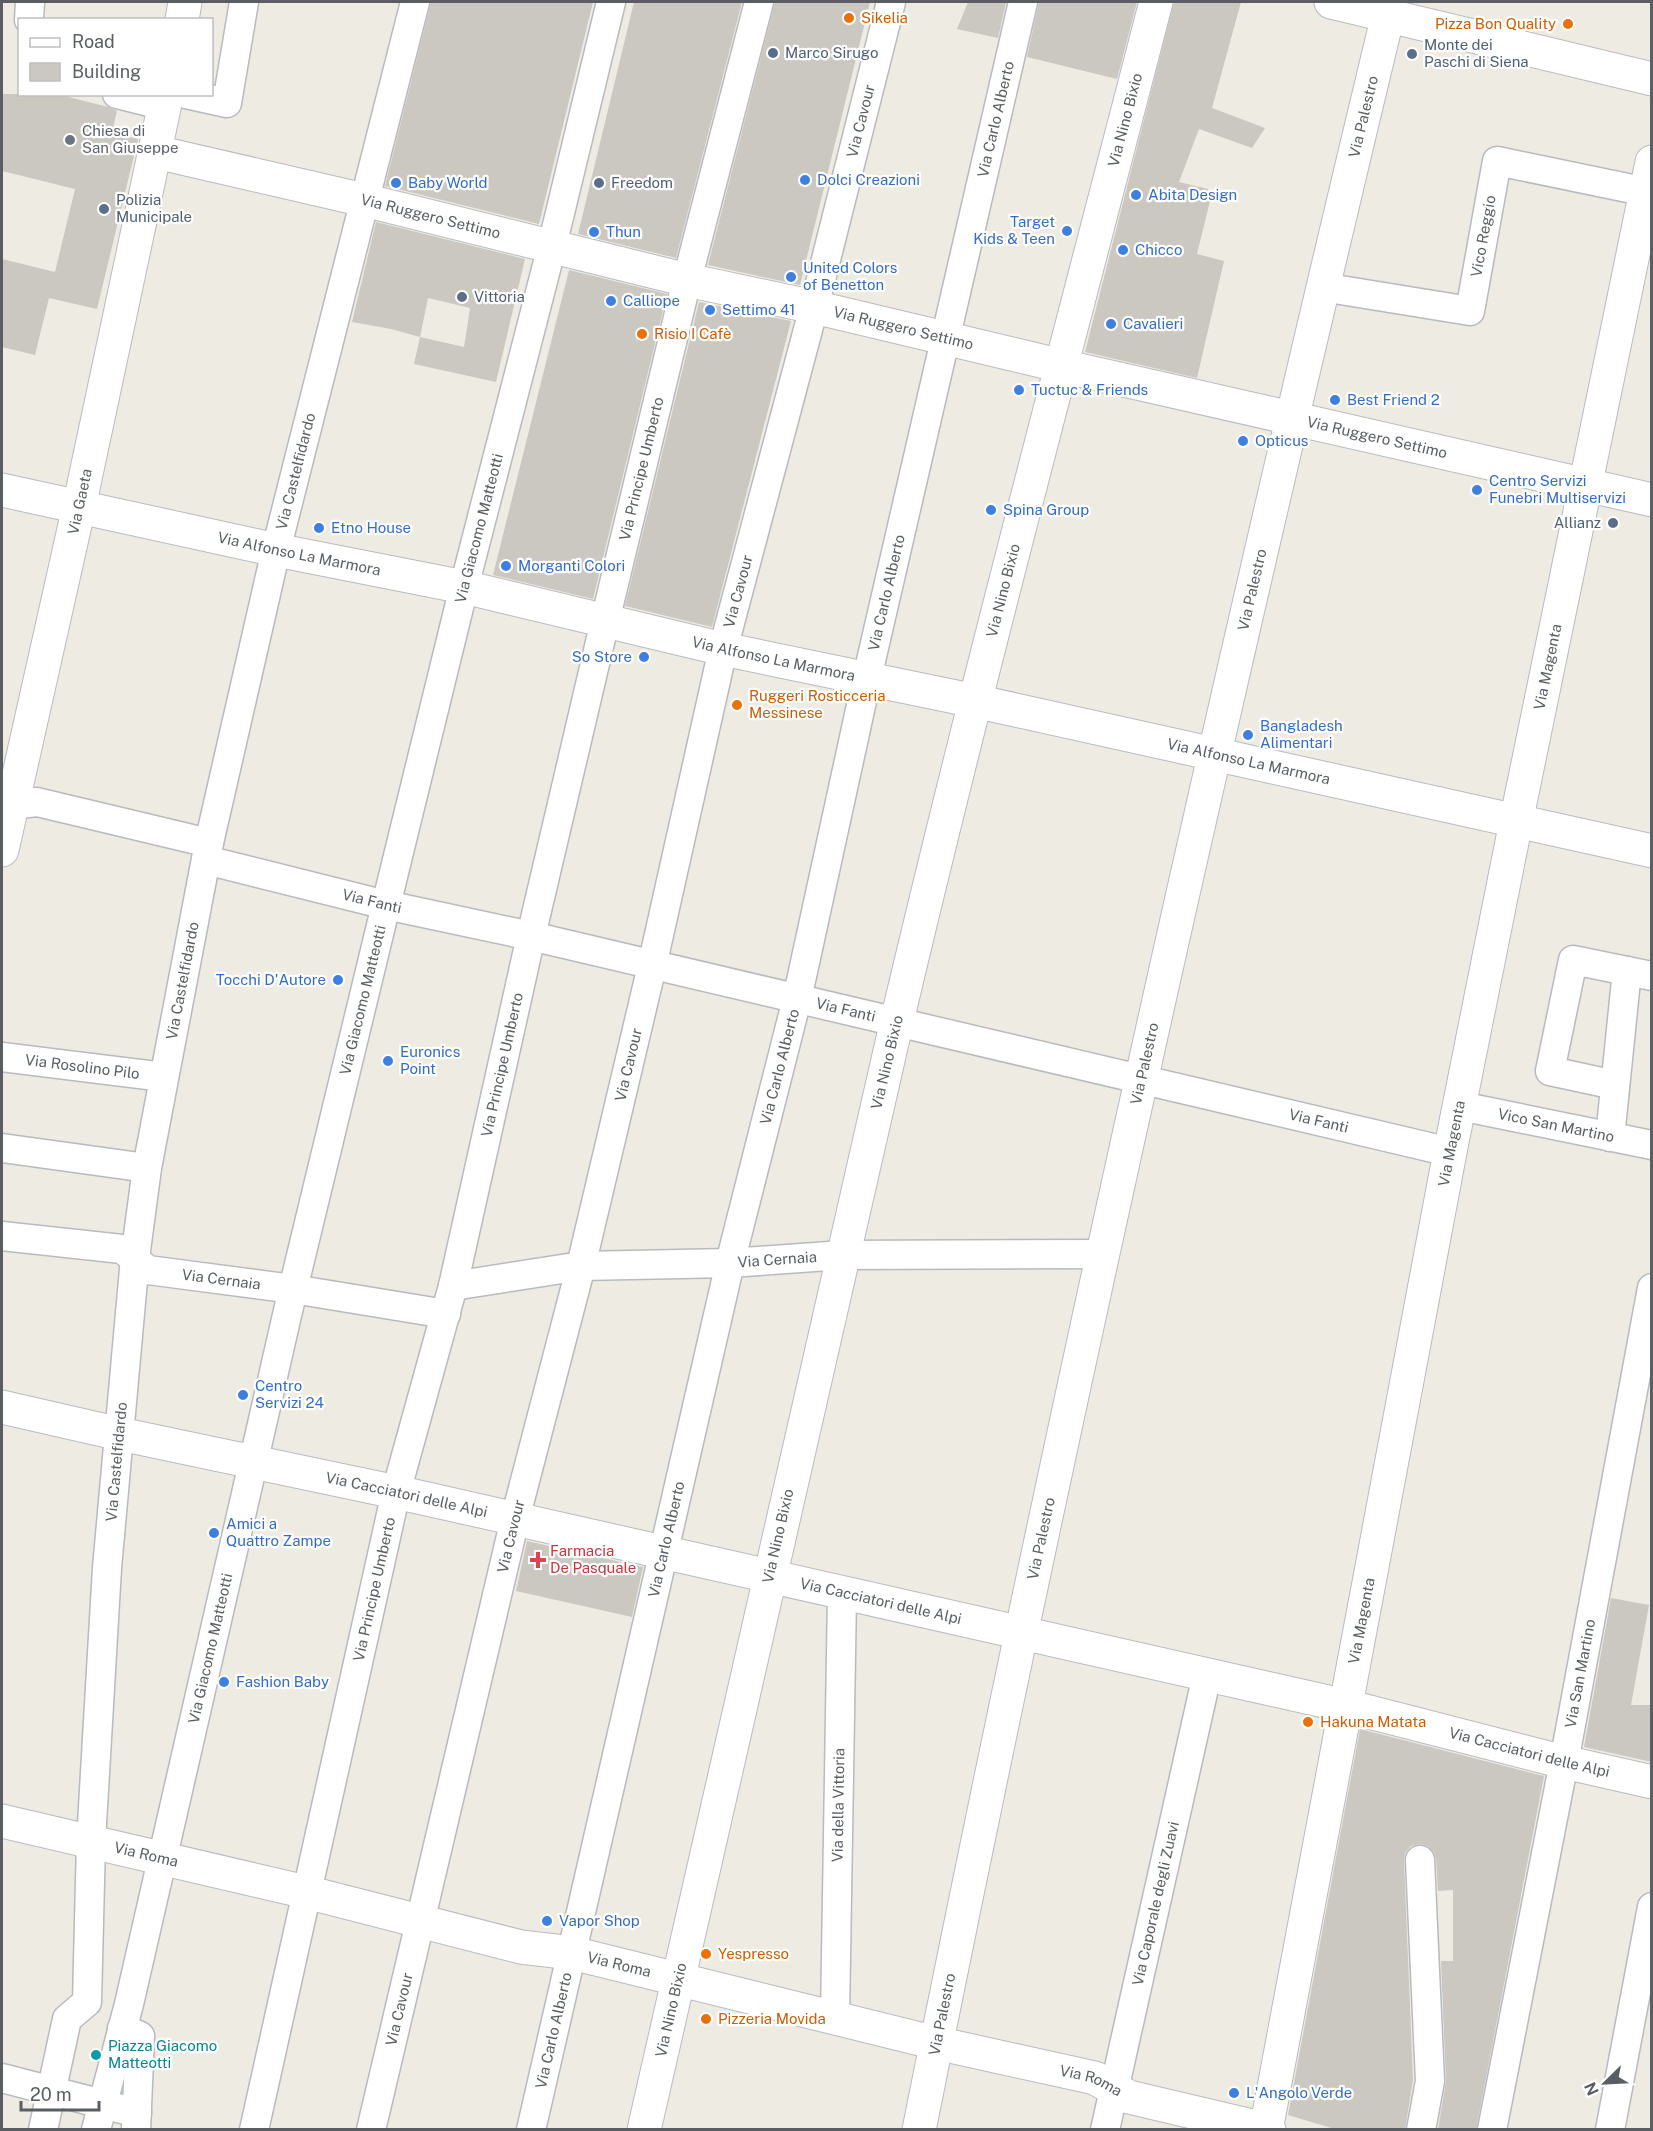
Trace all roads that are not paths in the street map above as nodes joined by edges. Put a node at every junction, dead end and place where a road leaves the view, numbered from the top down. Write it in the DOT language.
graph roads {
  1 [pos="30,2"];
  2 [pos="185,2"];
  3 [pos="244,2"];
  4 [pos="415,2"];
  5 [pos="610,2"];
  6 [pos="759,2"];
  7 [pos="891,2"];
  8 [pos="1023,2"];
  9 [pos="1156,2"];
  10 [pos="1331,2"];
  11 [pos="1389,8"];
  12 [pos="29,18"];
  13 [pos="182,18"];
  14 [pos="1652,80"];
  15 [pos="145,96"];
  16 [pos="173,98"];
  17 [pos="156,152"];
  18 [pos="1650,183"];
  19 [pos="364,200"];
  20 [pos="552,246"];
  21 [pos="687,280"];
  22 [pos="1322,287"];
  23 [pos="814,307"];
  24 [pos="945,338"];
  25 [pos="1062,366"];
  26 [pos="1293,417"];
  27 [pos="1584,485"];
  28 [pos="2,490"];
  29 [pos="1652,500"];
  30 [pos="79,507"];
  31 [pos="276,550"];
  32 [pos="464,587"];
  33 [pos="606,621"];
  34 [pos="723,649"];
  35 [pos="867,678"];
  36 [pos="975,701"];
  37 [pos="1213,755"];
  38 [pos="7,805"];
  39 [pos="1516,822"];
  40 [pos="2,850"];
  41 [pos="1652,851"];
  42 [pos="207,852"];
  43 [pos="386,905"];
  44 [pos="531,936"];
  45 [pos="652,966"];
  46 [pos="1639,974"];
  47 [pos="797,999"];
  48 [pos="897,1021"];
  49 [pos="2,1057"];
  50 [pos="164,1077"];
  51 [pos="1140,1080"];
  52 [pos="1615,1085"];
  53 [pos="1460,1106"];
  54 [pos="1610,1137"];
  55 [pos="1652,1145"];
  56 [pos="2,1148"];
  57 [pos="1450,1152"];
  58 [pos="147,1168"];
  59 [pos="2,1236"];
  60 [pos="1101,1254"];
  61 [pos="843,1255"];
  62 [pos="135,1258"];
  63 [pos="730,1263"];
  64 [pos="580,1266"];
  65 [pos="453,1286"];
  66 [pos="1652,1288"];
  67 [pos="293,1289"];
  68 [pos="446,1314"];
  69 [pos="1643,1382"];
  70 [pos="2,1407"];
  71 [pos="120,1434"];
  72 [pos="253,1462"];
  73 [pos="396,1492"];
  74 [pos="515,1519"];
  75 [pos="662,1553"];
  76 [pos="769,1575"];
  77 [pos="842,1594"];
  78 [pos="1022,1633"];
  79 [pos="1207,1675"];
  80 [pos="1346,1706"];
  81 [pos="1564,1762"];
  82 [pos="1652,1782"];
  83 [pos="2,1821"];
  84 [pos="91,1841"];
  85 [pos="162,1857"];
  86 [pos="1420,1860"];
  87 [pos="306,1892"];
  88 [pos="1652,1906"];
  89 [pos="419,1921"];
  90 [pos="572,1953"];
  91 [pos="679,1978"];
  92 [pos="126,2016"];
  93 [pos="835,2017"];
  94 [pos="936,2043"];
  95 [pos="2,2078"];
  96 [pos="42,2088"];
  97 [pos="1114,2088"];
  98 [pos="99,2117"];
  99 [pos="137,2121"];
  100 [pos="1267,2129"];
  101 [pos="43,2130"];
  102 [pos="254,2130"];
  103 [pos="371,2130"];
  104 [pos="531,2130"];
  105 [pos="644,2130"];
  106 [pos="919,2130"];
  107 [pos="1105,2130"];
  108 [pos="1421,2130"];
  109 [pos="1492,2130"];
  110 [pos="1610,2130"];
  1 -- 12 [label="street"];
  2 -- 13 [label="street"];
  3 -- 16 [label="street"];
  4 -- 19 [label="street, Via Castelfidardo"];
  5 -- 20 [label="street, Via Giacomo Matteotti"];
  6 -- 21 [label="street, Via Principe Umberto"];
  7 -- 23 [label="street, Via Cavour"];
  8 -- 24 [label="street, Via Carlo Alberto"];
  9 -- 25 [label="street, Via Nino Bixio"];
  10 -- 11 [label="street"];
  11 -- 14 [label="street"];
  11 -- 22 [label="street, Via Palestro"];
  15 -- 16 [label="street"];
  16 -- 17 [label="street, Via Gaeta"];
  17 -- 19 [label="street, Via Ruggero Settimo"];
  17 -- 30 [label="street, Via Gaeta"];
  18 -- 22 [label="street, Vico Reggio"];
  18 -- 27 [label="street, Via Magenta"];
  19 -- 20 [label="street, Via Ruggero Settimo"];
  19 -- 31 [label="street, Via Castelfidardo"];
  20 -- 21 [label="street, Via Ruggero Settimo"];
  20 -- 32 [label="street, Via Giacomo Matteotti"];
  21 -- 23 [label="street, Via Ruggero Settimo"];
  21 -- 33 [label="street, Via Principe Umberto"];
  22 -- 26 [label="street, Via Palestro"];
  23 -- 24 [label="street, Via Ruggero Settimo"];
  23 -- 34 [label="street, Via Cavour"];
  24 -- 25 [label="street, Via Ruggero Settimo"];
  24 -- 35 [label="street, Via Carlo Alberto"];
  25 -- 26 [label="street, Via Ruggero Settimo"];
  25 -- 36 [label="street, Via Nino Bixio"];
  26 -- 27 [label="street, Via Ruggero Settimo"];
  26 -- 37 [label="street, Via Palestro"];
  27 -- 29 [label="street, Via Ruggero Settimo"];
  27 -- 39 [label="street, Via Magenta"];
  28 -- 30 [label="street, Via Alfonso La Marmora"];
  30 -- 31 [label="street, Via Alfonso La Marmora"];
  30 -- 38 [label="street, Via Gaeta"];
  31 -- 32 [label="street, Via Alfonso La Marmora"];
  31 -- 42 [label="street, Via Castelfidardo"];
  32 -- 33 [label="street, Via Alfonso La Marmora"];
  32 -- 43 [label="street, Via Giacomo Matteotti"];
  33 -- 34 [label="street, Via Alfonso La Marmora"];
  33 -- 44 [label="street, Via Principe Umberto"];
  34 -- 35 [label="street, Via Alfonso La Marmora"];
  34 -- 45 [label="street, Via Cavour"];
  35 -- 36 [label="street, Via Alfonso La Marmora"];
  35 -- 47 [label="street, Via Carlo Alberto"];
  36 -- 37 [label="street, Via Alfonso La Marmora"];
  36 -- 48 [label="street, Via Nino Bixio"];
  37 -- 39 [label="street, Via Alfonso La Marmora"];
  37 -- 51 [label="street, Via Palestro"];
  38 -- 40 [label="street, Via Gaeta"];
  38 -- 42 [label="street, Via Fanti"];
  39 -- 41 [label="street, Via Alfonso La Marmora"];
  39 -- 53 [label="street, Via Magenta"];
  42 -- 43 [label="street, Via Fanti"];
  42 -- 50 [label="street, Via Castelfidardo"];
  43 -- 44 [label="street, Via Fanti"];
  43 -- 67 [label="street, Via Giacomo Matteotti"];
  44 -- 45 [label="street, Via Fanti"];
  44 -- 65 [label="street, Via Principe Umberto"];
  45 -- 47 [label="street, Via Fanti"];
  45 -- 64 [label="street, Via Cavour"];
  46 -- 52 [label="street"];
  46 -- 52 [label="street"];
  47 -- 48 [label="street, Via Fanti"];
  47 -- 63 [label="street, Via Carlo Alberto"];
  48 -- 51 [label="street, Via Fanti"];
  48 -- 61 [label="street, Via Nino Bixio"];
  49 -- 50 [label="street, Via Rosolino Pilo"];
  50 -- 58 [label="street, Via Castelfidardo"];
  51 -- 57 [label="street, Via Fanti"];
  51 -- 60 [label="street, Via Palestro"];
  52 -- 54 [label="street"];
  53 -- 54 [label="street, Vico San Martino"];
  53 -- 57 [label="street, Via Magenta"];
  54 -- 55 [label="street, Vico San Martino"];
  56 -- 58 [label="street"];
  57 -- 80 [label="street, Via Magenta"];
  58 -- 62 [label="street, Via Castelfidardo"];
  59 -- 62 [label="street, Via Cernaia"];
  60 -- 61 [label="street, Via Cernaia"];
  60 -- 78 [label="street, Via Palestro"];
  61 -- 63 [label="street, Via Cernaia"];
  61 -- 76 [label="street, Via Nino Bixio"];
  62 -- 67 [label="street, Via Cernaia"];
  62 -- 71 [label="street, Via Castelfidardo"];
  63 -- 64 [label="street, Via Cernaia"];
  63 -- 75 [label="street, Via Carlo Alberto"];
  64 -- 65 [label="street, Via Cernaia"];
  64 -- 74 [label="street, Via Cavour"];
  65 -- 68 [label="street, Via Principe Umberto"];
  66 -- 69 [label="street, Via San Martino"];
  67 -- 68 [label="street, Via Cernaia"];
  67 -- 72 [label="street, Via Giacomo Matteotti"];
  68 -- 73 [label="street, Via Principe Umberto"];
  69 -- 81 [label="street, Via San Martino"];
  70 -- 71 [label="street, Via Cacciatori delle Alpi"];
  71 -- 72 [label="street, Via Cacciatori delle Alpi"];
  71 -- 84 [label="street, Via Castelfidardo"];
  72 -- 73 [label="street, Via Cacciatori delle Alpi"];
  72 -- 85 [label="street, Via Giacomo Matteotti"];
  73 -- 74 [label="street, Via Cacciatori delle Alpi"];
  73 -- 87 [label="street, Via Principe Umberto"];
  74 -- 75 [label="street, Via Cacciatori delle Alpi"];
  74 -- 89 [label="street, Via Cavour"];
  75 -- 76 [label="street, Via Cacciatori delle Alpi"];
  75 -- 90 [label="street, Via Carlo Alberto"];
  76 -- 77 [label="street, Via Cacciatori delle Alpi"];
  76 -- 91 [label="street, Via Nino Bixio"];
  77 -- 78 [label="street, Via Cacciatori delle Alpi"];
  77 -- 93 [label="street, Via della Vittoria"];
  78 -- 79 [label="street, Via Cacciatori delle Alpi"];
  78 -- 94 [label="street, Via Palestro"];
  79 -- 80 [label="street, Via Cacciatori delle Alpi"];
  79 -- 97 [label="street, Via Caporale degli Zuavi"];
  80 -- 81 [label="street, Via Cacciatori delle Alpi"];
  80 -- 100 [label="street, Via Magenta"];
  81 -- 82 [label="street, Via Cacciatori delle Alpi"];
  81 -- 109 [label="street, Via San Martino"];
  83 -- 84 [label="street, Via Roma"];
  84 -- 85 [label="street, Via Roma"];
  84 -- 96 [label="street, Via Castelfidardo"];
  85 -- 87 [label="street, Via Roma"];
  85 -- 92 [label="street, Via Giacomo Matteotti"];
  86 -- 108 [label="street"];
  87 -- 89 [label="street, Via Roma"];
  87 -- 102 [label="street, Via Principe Umberto"];
  88 -- 110 [label="street"];
  89 -- 90 [label="street, Via Roma"];
  89 -- 103 [label="street, Via Cavour"];
  90 -- 91 [label="street, Via Roma"];
  90 -- 104 [label="street, Via Carlo Alberto"];
  91 -- 93 [label="street, Via Roma"];
  91 -- 105 [label="street, Via Nino Bixio"];
  92 -- 98 [label="street, Via Giacomo Matteotti"];
  92 -- 99 [label="street"];
  93 -- 94 [label="street, Via Roma"];
  94 -- 97 [label="street, Via Roma"];
  94 -- 106 [label="street, Via Palestro"];
  95 -- 96 [label="street"];
  96 -- 98 [label="street"];
  96 -- 101 [label="street, Via Castelfidardo"];
  97 -- 100 [label="street, Via Roma"];
  97 -- 107 [label="street, Via Caporale degli Zuavi"];
  98 -- 99 [label="street"];
}
